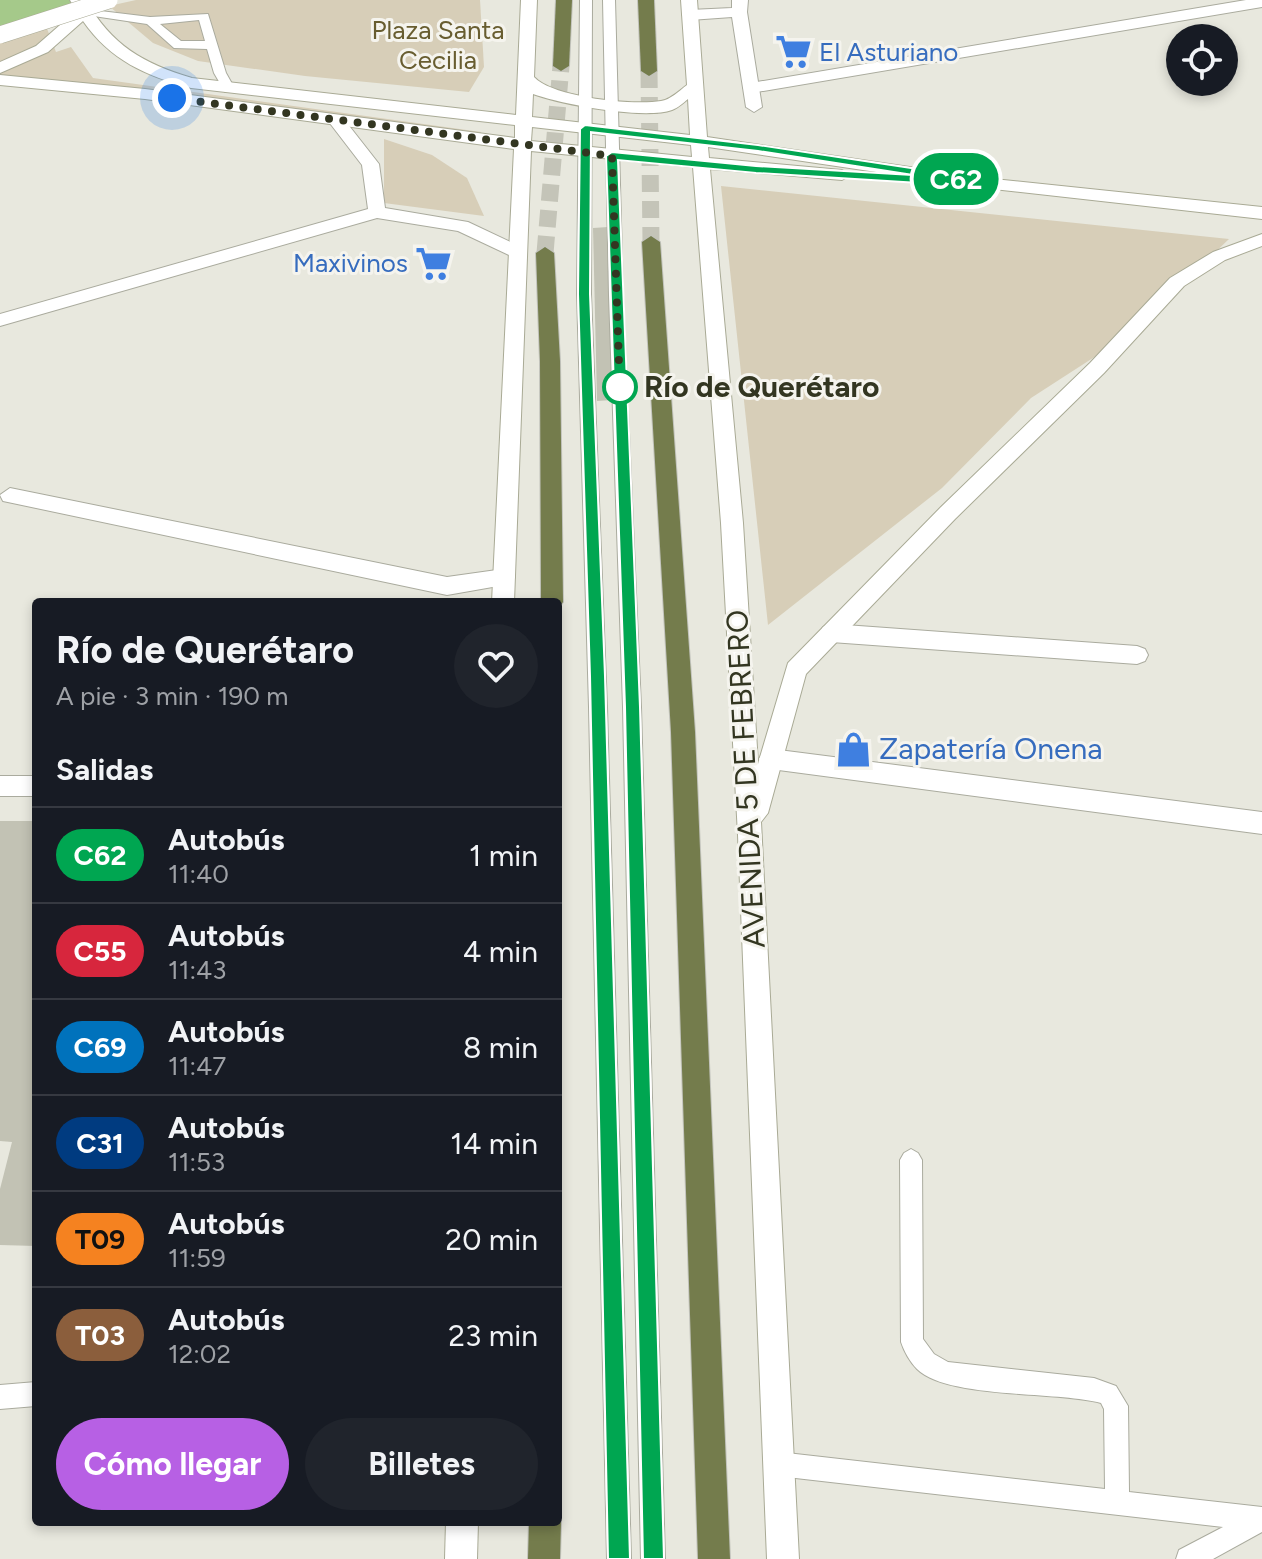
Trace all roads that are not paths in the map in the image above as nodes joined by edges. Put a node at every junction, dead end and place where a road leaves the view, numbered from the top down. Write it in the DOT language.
graph roads {
  1 [pos="109,0"];
  2 [pos="529,0"];
  3 [pos="564,0"];
  4 [pos="586,0"];
  5 [pos="609,0"];
  6 [pos="646,0"];
  7 [pos="1262,2"];
  8 [pos="81,6"];
  9 [pos="740,6"];
  10 [pos="689,7"];
  11 [pos="150,21"];
  12 [pos="0,35"];
  13 [pos="212,45"];
  14 [pos="561,66"];
  15 [pos="0,68"];
  16 [pos="649,71"];
  17 [pos="525,77"];
  18 [pos="0,80"];
  19 [pos="695,87"];
  20 [pos="751,88"];
  21 [pos="229,89"];
  22 [pos="586,102"];
  23 [pos="610,104"];
  24 [pos="754,107"];
  25 [pos="524,121"];
  26 [pos="337,122"];
  27 [pos="585,129"];
  28 [pos="611,132"];
  29 [pos="523,146"];
  30 [pos="586,153"];
  31 [pos="700,153"];
  32 [pos="612,156"];
  33 [pos="377,212"];
  34 [pos="1262,213"];
  35 [pos="1262,240"];
  36 [pos="651,242"];
  37 [pos="517,252"];
  38 [pos="545,253"];
  39 [pos="0,320"];
  40 [pos="10,496"];
  41 [pos="504,577"];
  42 [pos="503,598"];
  43 [pos="552,598"];
  44 [pos="831,633"];
  45 [pos="1137,655"];
  46 [pos="771,759"];
  47 [pos="0,786"];
  48 [pos="32,786"];
  49 [pos="1262,823"];
  50 [pos="750,835"];
  51 [pos="911,1160"];
  52 [pos="32,1394"];
  53 [pos="0,1397"];
  54 [pos="778,1464"];
  55 [pos="1117,1500"];
  56 [pos="1262,1519"];
  57 [pos="462,1526"];
  58 [pos="545,1526"];
  59 [pos="461,1559"];
  60 [pos="544,1559"];
  61 [pos="619,1559"];
  62 [pos="653,1559"];
  63 [pos="714,1559"];
  64 [pos="783,1559"];
  65 [pos="1188,1559"];
  1 -- 12 [label="main road, bridge"];
  2 -- 17 [label="main road"];
  3 -- 14 [label="highway"];
  4 -- 22 [label="lane"];
  5 -- 23 [label="lane"];
  6 -- 16 [label="highway"];
  7 -- 20 [label="main road"];
  8 -- 11 [label="lane"];
  8 -- 15 [label="main road"];
  8 -- 21 [label="main road"];
  9 -- 10 [label="main road"];
  9 -- 20 [label="main road"];
  10 -- 19 [label="main road, AVENIDA 5 DE FEBRERO"];
  11 -- 13 [label="lane"];
  11 -- 13 [label="lane"];
  13 -- 21 [label="lane"];
  17 -- 22 [label="main road"];
  17 -- 25 [label="main road"];
  18 -- 26 [label="main road"];
  19 -- 23 [label="main road"];
  19 -- 31 [label="main road, AVENIDA 5 DE FEBRERO"];
  20 -- 24 [label="main road"];
  21 -- 25 [label="main road"];
  22 -- 23 [label="main road"];
  22 -- 27 [label="lane"];
  23 -- 28 [label="lane"];
  25 -- 27 [label="main road"];
  25 -- 29 [label="main road"];
  26 -- 29 [label="main road"];
  26 -- 33 [label="main road"];
  27 -- 28 [label="main road"];
  27 -- 30 [label="lane"];
  28 -- 31 [label="main road"];
  28 -- 32 [label="lane"];
  29 -- 30 [label="main road"];
  29 -- 37 [label="main road"];
  30 -- 32 [label="main road"];
  30 -- 61 [label="lane"];
  31 -- 32 [label="main road"];
  31 -- 34 [label="main road"];
  31 -- 50 [label="main road, AVENIDA 5 DE FEBRERO"];
  32 -- 62 [label="lane"];
  33 -- 37 [label="main road"];
  33 -- 39 [label="main road"];
  35 -- 44 [label="main road"];
  36 -- 63 [label="highway, AVENIDA 5 DE FEBRERO"];
  37 -- 41 [label="main road"];
  38 -- 43 [label="highway"];
  40 -- 41 [label="main road"];
  41 -- 42 [label="main road"];
  44 -- 45 [label="main road"];
  44 -- 46 [label="main road"];
  46 -- 49 [label="main road"];
  46 -- 50 [label="main road"];
  47 -- 48 [label="main road"];
  50 -- 54 [label="main road, AVENIDA 5 DE FEBRERO"];
  51 -- 55 [label="lane"];
  52 -- 53 [label="lane"];
  54 -- 55 [label="lane"];
  54 -- 64 [label="main road, AVENIDA 5 DE FEBRERO"];
  55 -- 56 [label="lane"];
  56 -- 65 [label="lane"];
  57 -- 59 [label="main road"];
  58 -- 60 [label="highway"];
}
